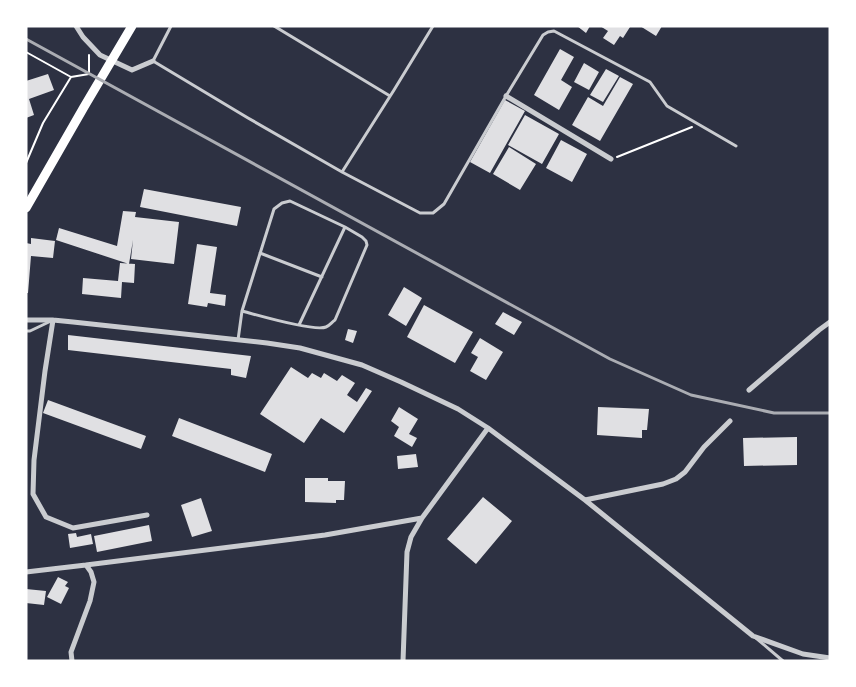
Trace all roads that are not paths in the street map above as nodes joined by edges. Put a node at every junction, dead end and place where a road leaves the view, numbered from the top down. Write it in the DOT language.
graph roads {
  1 [pos="76,26"];
  2 [pos="132,26"];
  3 [pos="171,26"];
  4 [pos="274,26"];
  5 [pos="433,26"];
  6 [pos="551,26"];
  7 [pos="548,32"];
  8 [pos="153,61"];
  9 [pos="390,96"];
  10 [pos="506,96"];
  11 [pos="736,146"];
  12 [pos="611,159"];
  13 [pos="342,172"];
  14 [pos="26,208"];
  15 [pos="345,227"];
  16 [pos="260,253"];
  17 [pos="322,277"];
  18 [pos="242,311"];
  19 [pos="26,320"];
  20 [pos="53,320"];
  21 [pos="830,322"];
  22 [pos="299,325"];
  23 [pos="26,331"];
  24 [pos="238,340"];
  25 [pos="749,390"];
  26 [pos="730,421"];
  27 [pos="488,428"];
  28 [pos="586,500"];
  29 [pos="147,515"];
  30 [pos="422,518"];
  31 [pos="86,566"];
  32 [pos="26,572"];
  33 [pos="754,636"];
  34 [pos="830,658"];
  35 [pos="72,661"];
  36 [pos="403,661"];
  37 [pos="782,661"];
  1 -- 8 [label="street"];
  2 -- 14 [label="main road"];
  3 -- 8 [label="lane"];
  4 -- 9 [label="lane"];
  5 -- 9 [label="lane"];
  6 -- 7 [label="lane"];
  7 -- 10 [label="lane"];
  7 -- 11 [label="lane"];
  8 -- 13 [label="lane"];
  9 -- 13 [label="lane"];
  10 -- 12 [label="street"];
  10 -- 13 [label="lane"];
  15 -- 16 [label="lane"];
  15 -- 17 [label="lane"];
  15 -- 22 [label="lane"];
  16 -- 17 [label="lane"];
  16 -- 18 [label="lane"];
  17 -- 22 [label="lane"];
  18 -- 22 [label="lane"];
  18 -- 24 [label="lane"];
  19 -- 20 [label="street"];
  20 -- 23 [label="lane"];
  20 -- 24 [label="street"];
  20 -- 29 [label="street"];
  21 -- 25 [label="street"];
  24 -- 27 [label="street"];
  26 -- 28 [label="street"];
  27 -- 28 [label="street"];
  27 -- 30 [label="street"];
  28 -- 33 [label="street"];
  30 -- 31 [label="street"];
  30 -- 36 [label="street"];
  31 -- 32 [label="street"];
  31 -- 35 [label="street"];
  33 -- 34 [label="street"];
  33 -- 37 [label="lane"];
}
